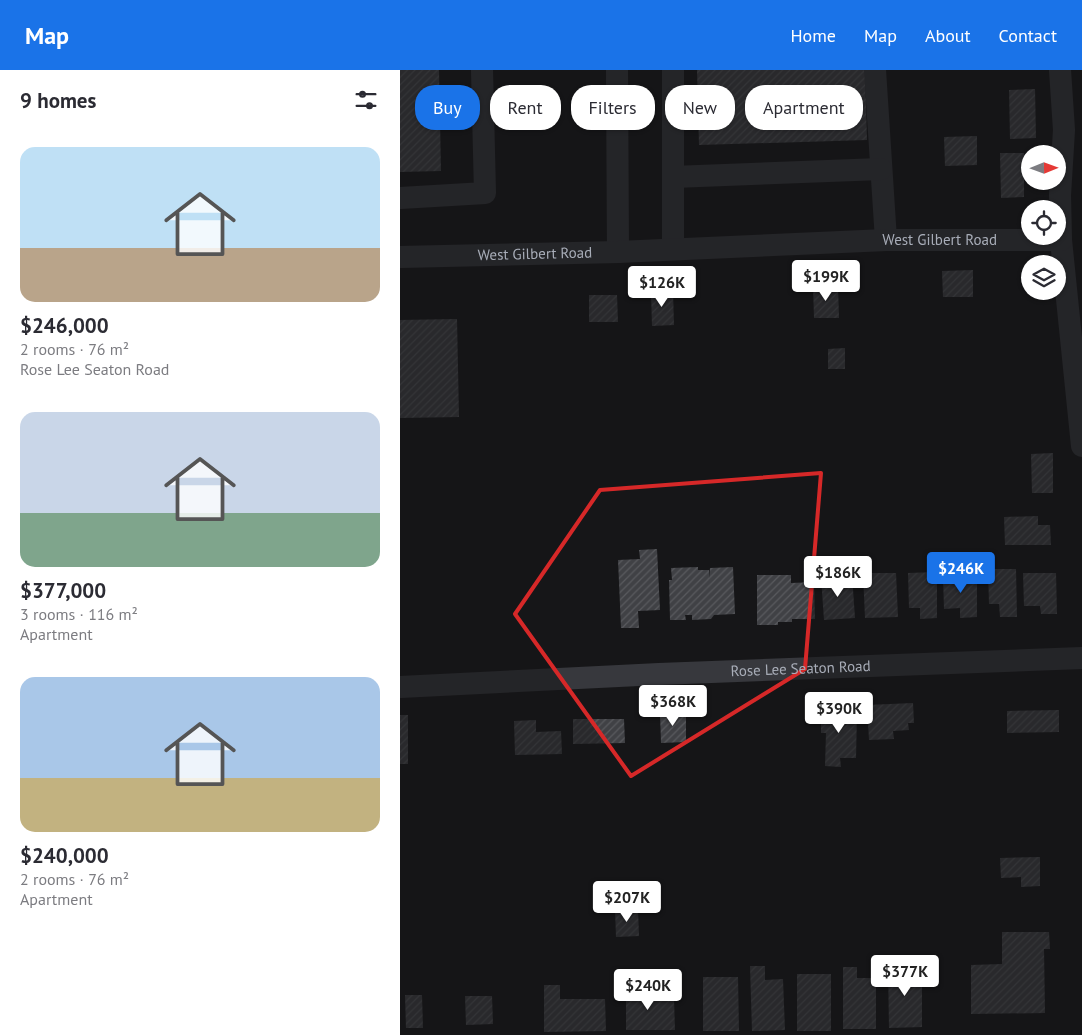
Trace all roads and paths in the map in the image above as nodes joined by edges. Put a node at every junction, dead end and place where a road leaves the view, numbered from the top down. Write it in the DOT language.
graph roads {
  1 [pos="482,70"];
  2 [pos="617,70"];
  3 [pos="673,70"];
  4 [pos="875,70"];
  5 [pos="1060,70"];
  6 [pos="881,168"];
  7 [pos="673,177"];
  8 [pos="400,198"];
  9 [pos="1060,200"];
  10 [pos="886,240"];
  11 [pos="1021,240"];
  12 [pos="1062,245"];
  13 [pos="673,249"];
  14 [pos="618,252"];
  15 [pos="400,257"];
  16 [pos="1082,446"];
  17 [pos="1082,658"];
  18 [pos="400,687"];
  1 -- 8 [label="street"];
  2 -- 14 [label="street"];
  3 -- 7 [label="street"];
  4 -- 6 [label="street"];
  5 -- 9 [label="street"];
  6 -- 7 [label="street"];
  6 -- 10 [label="street"];
  7 -- 13 [label="street"];
  10 -- 11 [label="street, West Gilbert Road"];
  10 -- 13 [label="street, West Gilbert Road"];
  12 -- 16 [label="street"];
  13 -- 14 [label="street, West Gilbert Road"];
  14 -- 15 [label="street, West Gilbert Road"];
  17 -- 18 [label="street, Rose Lee Seaton Road"];
}
